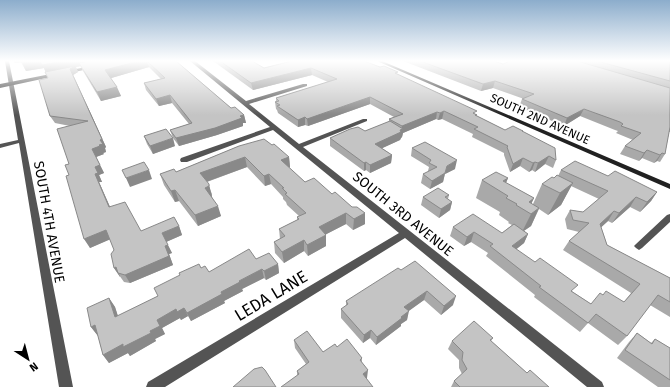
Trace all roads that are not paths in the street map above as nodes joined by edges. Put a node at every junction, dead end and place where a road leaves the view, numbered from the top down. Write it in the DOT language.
graph roads {
  1 [pos="10,79"];
  2 [pos="35,79"];
  3 [pos="215,79"];
  4 [pos="421,79"];
  5 [pos="11,84"];
  6 [pos="305,85"];
  7 [pos="0,86"];
  8 [pos="246,103"];
  9 [pos="365,120"];
  10 [pos="276,127"];
  11 [pos="20,141"];
  12 [pos="0,146"];
  13 [pos="299,146"];
  14 [pos="184,160"];
  15 [pos="670,187"];
  16 [pos="670,217"];
  17 [pos="407,233"];
  18 [pos="640,246"];
  19 [pos="66,387"];
  20 [pos="153,387"];
  21 [pos="597,387"];
  1 -- 5 [label="street, SOUTH 4TH AVENUE"];
  2 -- 5 [label="street"];
  3 -- 8 [label="street, SOUTH 3RD AVENUE"];
  4 -- 15 [label="street, SOUTH 2ND AVENUE"];
  5 -- 7 [label="street"];
  5 -- 11 [label="street, SOUTH 4TH AVENUE"];
  6 -- 8 [label="street"];
  8 -- 10 [label="street, SOUTH 3RD AVENUE"];
  9 -- 13 [label="street"];
  10 -- 13 [label="street, SOUTH 3RD AVENUE"];
  10 -- 14 [label="street"];
  11 -- 12 [label="street"];
  11 -- 19 [label="street, SOUTH 4TH AVENUE"];
  13 -- 17 [label="street, SOUTH 3RD AVENUE"];
  16 -- 18 [label="street"];
  17 -- 20 [label="street, LEDA LANE"];
  17 -- 21 [label="street, SOUTH 3RD AVENUE"];
}
